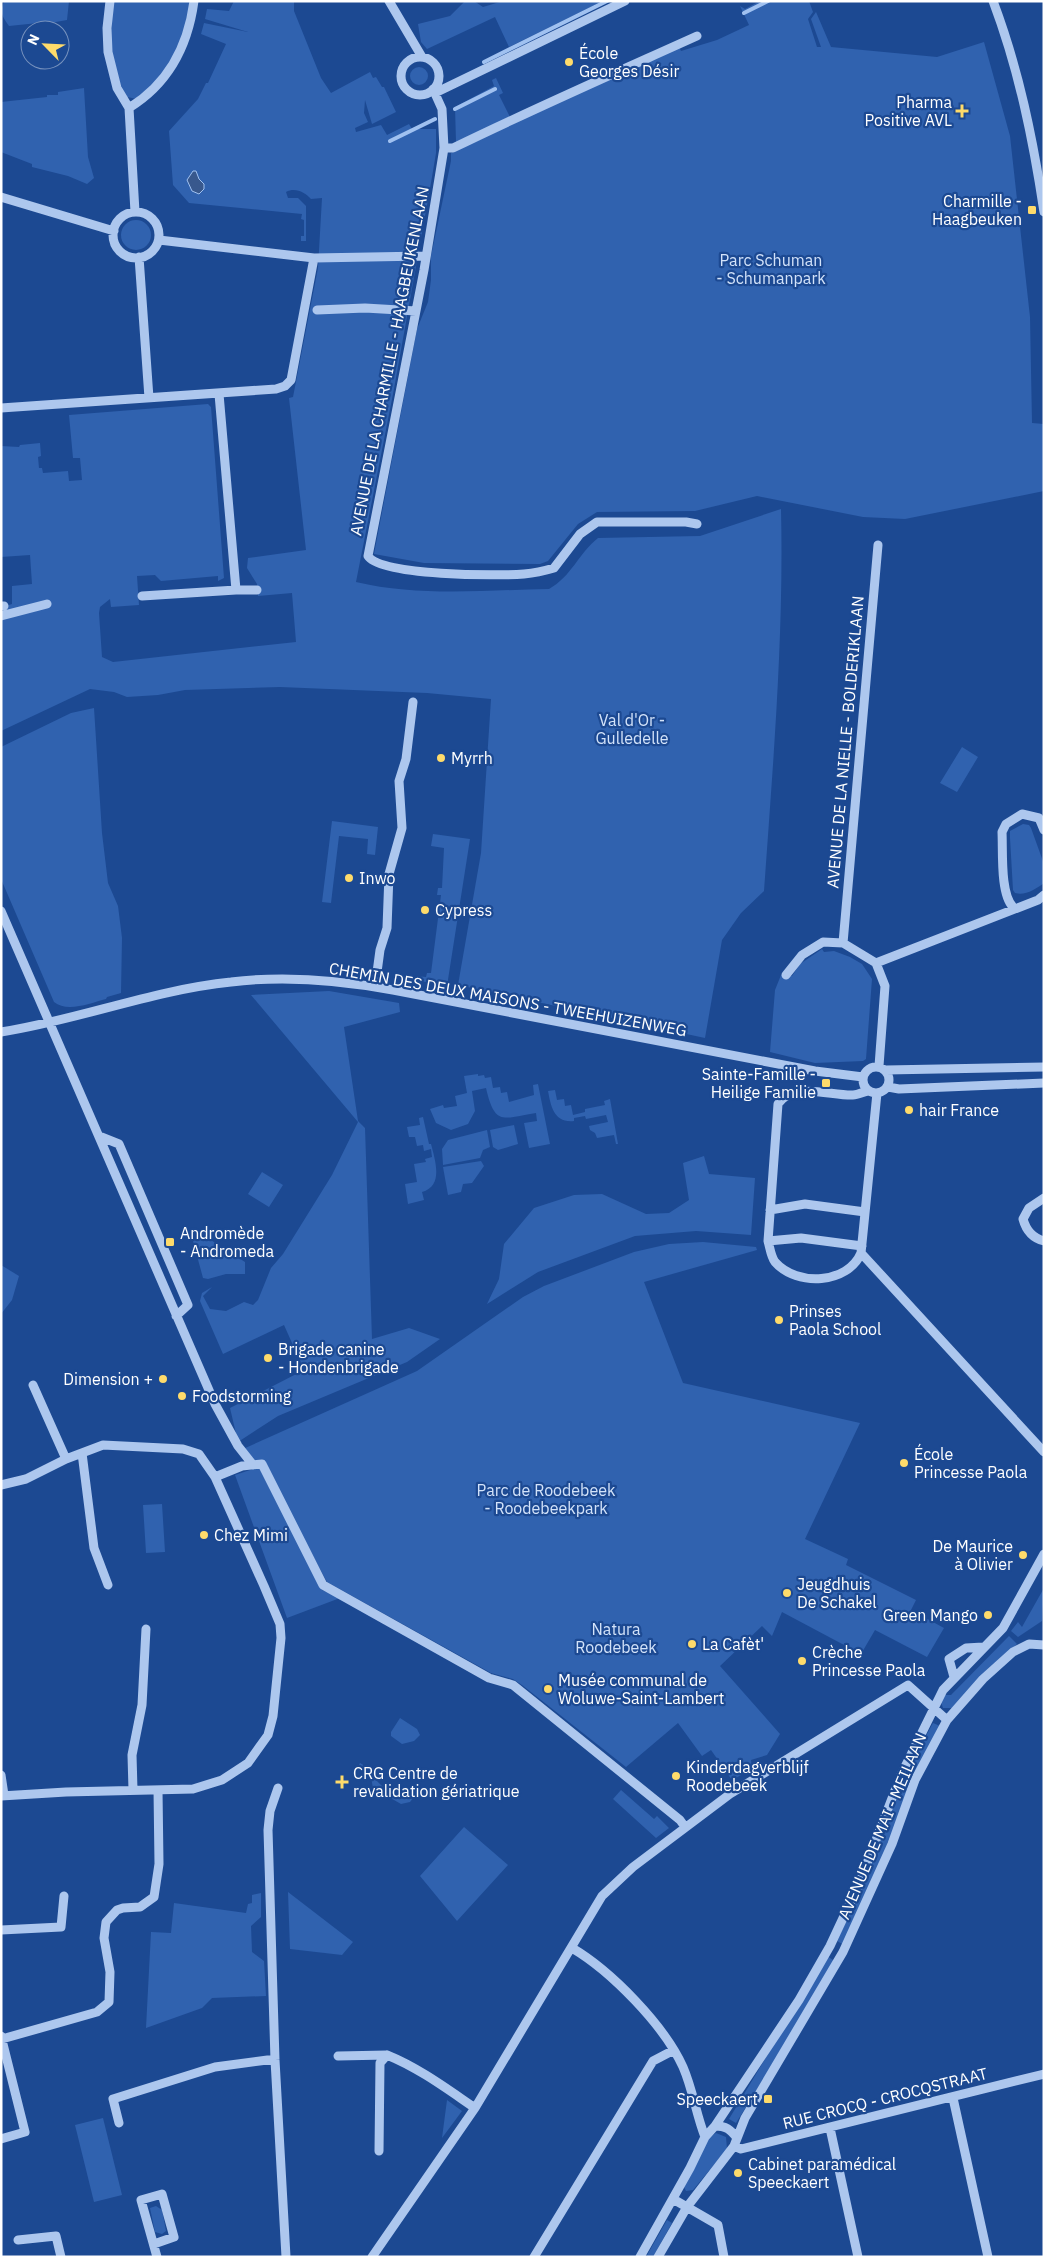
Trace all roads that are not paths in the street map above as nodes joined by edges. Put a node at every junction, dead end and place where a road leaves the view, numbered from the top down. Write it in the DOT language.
graph roads {
  1 [pos="110,1"];
  2 [pos="194,1"];
  3 [pos="389,1"];
  4 [pos="625,1"];
  5 [pos="993,1"];
  6 [pos="697,36"];
  7 [pos="422,57"];
  8 [pos="434,91"];
  9 [pos="130,108"];
  10 [pos="444,148"];
  11 [pos="1042,185"];
  12 [pos="1,197"];
  13 [pos="134,212"];
  14 [pos="1044,212"];
  15 [pos="114,232"];
  16 [pos="159,240"];
  17 [pos="425,256"];
  18 [pos="139,257"];
  19 [pos="314,258"];
  20 [pos="317,310"];
  21 [pos="416,311"];
  22 [pos="219,394"];
  23 [pos="149,398"];
  24 [pos="1,408"];
  25 [pos="696,524"];
  26 [pos="878,545"];
  27 [pos="236,590"];
  28 [pos="258,590"];
  29 [pos="142,596"];
  30 [pos="47,604"];
  31 [pos="1,616"];
  32 [pos="413,702"];
  33 [pos="1043,826"];
  34 [pos="1044,895"];
  35 [pos="1013,907"];
  36 [pos="1,911"];
  37 [pos="843,943"];
  38 [pos="876,963"];
  39 [pos="786,975"];
  40 [pos="375,987"];
  41 [pos="49,1022"];
  42 [pos="1,1032"];
  43 [pos="1044,1067"];
  44 [pos="883,1068"];
  45 [pos="863,1077"];
  46 [pos="1044,1083"];
  47 [pos="888,1087"];
  48 [pos="872,1092"];
  49 [pos="98,1136"];
  50 [pos="1044,1198"];
  51 [pos="770,1210"];
  52 [pos="865,1212"];
  53 [pos="768,1240"];
  54 [pos="1044,1241"];
  55 [pos="862,1249"];
  56 [pos="176,1316"];
  57 [pos="34,1385"];
  58 [pos="1044,1452"];
  59 [pos="82,1453"];
  60 [pos="66,1459"];
  61 [pos="253,1465"];
  62 [pos="215,1477"];
  63 [pos="1,1485"];
  64 [pos="1044,1554"];
  65 [pos="108,1585"];
  66 [pos="146,1629"];
  67 [pos="1044,1645"];
  68 [pos="983,1647"];
  69 [pos="954,1676"];
  70 [pos="933,1709"];
  71 [pos="947,1720"];
  72 [pos="1,1775"];
  73 [pos="278,1788"];
  74 [pos="133,1790"];
  75 [pos="158,1790"];
  76 [pos="3,1796"];
  77 [pos="685,1826"];
  78 [pos="64,1896"];
  79 [pos="1,1930"];
  80 [pos="830,1946"];
  81 [pos="572,1948"];
  82 [pos="843,1952"];
  83 [pos="2,2038"];
  84 [pos="674,2050"];
  85 [pos="387,2055"];
  86 [pos="338,2056"];
  87 [pos="275,2059"];
  88 [pos="1044,2074"];
  89 [pos="953,2098"];
  90 [pos="475,2108"];
  91 [pos="119,2122"];
  92 [pos="715,2126"];
  93 [pos="830,2128"];
  94 [pos="705,2137"];
  95 [pos="1,2139"];
  96 [pos="735,2142"];
  97 [pos="379,2151"];
  98 [pos="673,2198"];
  99 [pos="687,2207"];
  100 [pos="18,2240"];
  101 [pos="154,2244"];
  102 [pos="61,2257"];
  103 [pos="157,2257"];
  104 [pos="286,2257"];
  105 [pos="372,2257"];
  106 [pos="534,2257"];
  107 [pos="640,2257"];
  108 [pos="658,2257"];
  109 [pos="724,2257"];
  110 [pos="858,2257"];
  111 [pos="988,2257"];
  1 -- 9 [label="street"];
  2 -- 9 [label="street"];
  3 -- 7 [label="street, AVENUE DE LA CHARMILLE - HAAGBEUKENLAAN"];
  4 -- 8 [label="street"];
  5 -- 11 [label="street"];
  6 -- 10 [label="street"];
  7 -- 8 [label="street, AVENUE DE LA CHARMILLE - HAAGBEUKENLAAN"];
  7 -- 8 [label="street"];
  8 -- 10 [label="street, AVENUE DE LA CHARMILLE - HAAGBEUKENLAAN"];
  9 -- 13 [label="street"];
  10 -- 17 [label="street, AVENUE DE LA CHARMILLE - HAAGBEUKENLAAN"];
  11 -- 14 [label="street"];
  12 -- 15 [label="street"];
  13 -- 15 [label="street"];
  13 -- 16 [label="street"];
  15 -- 18 [label="street"];
  16 -- 18 [label="street"];
  16 -- 19 [label="street"];
  17 -- 19 [label="street"];
  17 -- 21 [label="street, AVENUE DE LA CHARMILLE - HAAGBEUKENLAAN"];
  18 -- 23 [label="street"];
  19 -- 22 [label="street"];
  20 -- 21 [label="street"];
  21 -- 25 [label="street, AVENUE DE LA CHARMILLE - HAAGBEUKENLAAN"];
  22 -- 23 [label="street"];
  22 -- 27 [label="street"];
  23 -- 24 [label="street"];
  26 -- 37 [label="street, AVENUE DE LA NIELLE - BOLDERIKLAAN"];
  27 -- 28 [label="street"];
  27 -- 29 [label="street"];
  30 -- 31 [label="street"];
  32 -- 40 [label="street"];
  33 -- 35 [label="street"];
  34 -- 35 [label="street"];
  35 -- 38 [label="street"];
  36 -- 41 [label="street"];
  37 -- 38 [label="street"];
  37 -- 39 [label="street"];
  38 -- 44 [label="street"];
  40 -- 41 [label="street, CHEMIN DES DEUX MAISONS - TWEEHUIZENWEG"];
  40 -- 45 [label="street, CHEMIN DES DEUX MAISONS - TWEEHUIZENWEG"];
  41 -- 42 [label="street, CHEMIN DES DEUX MAISONS - TWEEHUIZENWEG"];
  41 -- 49 [label="street"];
  43 -- 44 [label="street"];
  44 -- 45 [label="street"];
  44 -- 47 [label="street"];
  45 -- 48 [label="street"];
  46 -- 47 [label="street"];
  47 -- 48 [label="street"];
  48 -- 51 [label="street"];
  48 -- 52 [label="street"];
  49 -- 56 [label="street"];
  49 -- 56 [label="street"];
  50 -- 54 [label="street"];
  51 -- 52 [label="street"];
  51 -- 53 [label="street"];
  52 -- 55 [label="street"];
  53 -- 55 [label="street"];
  53 -- 55 [label="street"];
  55 -- 58 [label="street"];
  56 -- 61 [label="street"];
  57 -- 60 [label="street"];
  59 -- 60 [label="street"];
  59 -- 62 [label="street"];
  59 -- 65 [label="street"];
  60 -- 63 [label="street"];
  61 -- 62 [label="street"];
  61 -- 77 [label="street"];
  62 -- 75 [label="street"];
  64 -- 68 [label="street, AVENUE DE MAI - MEILAAN"];
  66 -- 74 [label="street"];
  67 -- 71 [label="street, AVENUE DE MAI - MEILAAN"];
  68 -- 69 [label="street, AVENUE DE MAI - MEILAAN"];
  68 -- 69 [label="street"];
  69 -- 70 [label="street, AVENUE DE MAI - MEILAAN"];
  70 -- 71 [label="street"];
  70 -- 77 [label="street"];
  70 -- 80 [label="street, AVENUE DE MAI - MEILAAN"];
  71 -- 82 [label="street, AVENUE DE MAI - MEILAAN"];
  72 -- 76 [label="street"];
  73 -- 87 [label="street"];
  74 -- 75 [label="street"];
  74 -- 76 [label="street"];
  75 -- 83 [label="street"];
  77 -- 81 [label="street"];
  78 -- 79 [label="street"];
  80 -- 82 [label="street"];
  80 -- 92 [label="street, AVENUE DE MAI - MEILAAN"];
  81 -- 84 [label="street"];
  81 -- 90 [label="street"];
  82 -- 96 [label="street, AVENUE DE MAI - MEILAAN"];
  83 -- 95 [label="street"];
  84 -- 94 [label="street"];
  84 -- 106 [label="street"];
  85 -- 86 [label="street"];
  85 -- 90 [label="street"];
  85 -- 97 [label="street"];
  87 -- 91 [label="street"];
  87 -- 104 [label="street"];
  88 -- 89 [label="street, RUE CROCQ - CROCQSTRAAT"];
  89 -- 93 [label="street, RUE CROCQ - CROCQSTRAAT"];
  89 -- 111 [label="street"];
  90 -- 105 [label="street"];
  92 -- 94 [label="street, AVENUE DE MAI - MEILAAN"];
  92 -- 96 [label="street"];
  93 -- 96 [label="street, RUE CROCQ - CROCQSTRAAT"];
  93 -- 110 [label="street"];
  94 -- 98 [label="street, AVENUE DE MAI - MEILAAN"];
  96 -- 99 [label="street, AVENUE DE MAI - MEILAAN"];
  98 -- 99 [label="street"];
  98 -- 107 [label="street, AVENUE DE MAI - MEILAAN"];
  99 -- 108 [label="street, AVENUE DE MAI - MEILAAN"];
  99 -- 109 [label="street"];
  100 -- 102 [label="street"];
  101 -- 101 [label="street"];
  101 -- 103 [label="street"];
}
